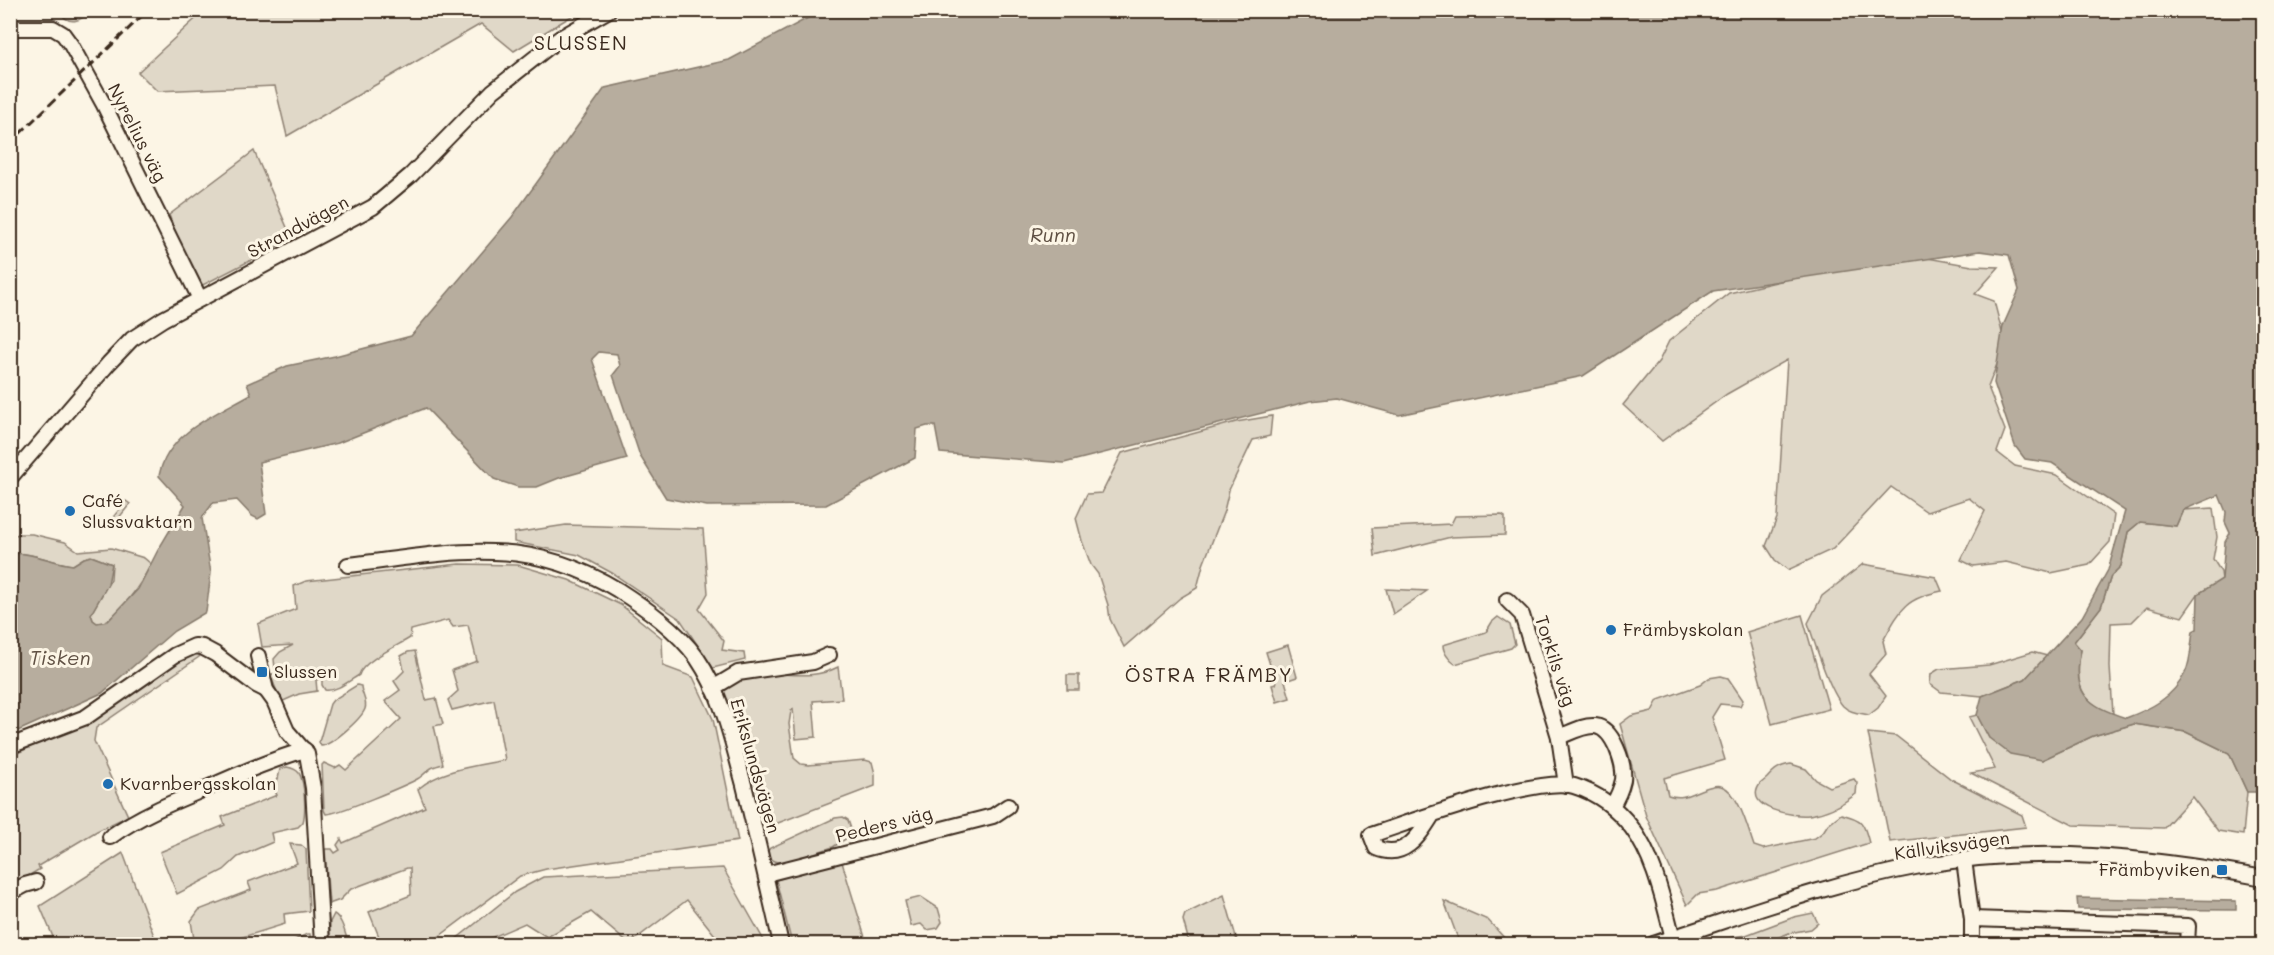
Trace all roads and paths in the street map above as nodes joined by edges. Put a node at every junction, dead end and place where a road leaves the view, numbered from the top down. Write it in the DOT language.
graph roads {
  1 [pos="609,10"];
  2 [pos="10,28"];
  3 [pos="200,299"];
  4 [pos="10,478"];
  5 [pos="348,565"];
  6 [pos="1507,600"];
  7 [pos="830,655"];
  8 [pos="258,656"];
  9 [pos="713,688"];
  10 [pos="266,690"];
  11 [pos="1559,737"];
  12 [pos="10,746"];
  13 [pos="305,750"];
  14 [pos="1566,785"];
  15 [pos="1008,806"];
  16 [pos="1612,806"];
  17 [pos="1433,814"];
  18 [pos="110,837"];
  19 [pos="1964,860"];
  20 [pos="766,874"];
  21 [pos="2264,878"];
  22 [pos="36,882"];
  23 [pos="10,893"];
  24 [pos="1972,919"];
  25 [pos="1673,938"];
  26 [pos="322,945"];
  27 [pos="781,945"];
  28 [pos="1653,945"];
  29 [pos="1971,945"];
  30 [pos="2187,945"];
  1 -- 3 [label="street, Strandvägen"];
  2 -- 3 [label="street, Nyrelius väg"];
  3 -- 4 [label="street, Strandvägen"];
  5 -- 9 [label="street, Erikslundsvägen"];
  6 -- 11 [label="street, Torkils väg"];
  7 -- 9 [label="street"];
  8 -- 10 [label="street"];
  9 -- 20 [label="street, Erikslundsvägen"];
  10 -- 12 [label="street"];
  10 -- 13 [label="street"];
  11 -- 14 [label="street, Torkils väg"];
  11 -- 16 [label="street, Torkils väg"];
  13 -- 18 [label="street"];
  13 -- 26 [label="street"];
  14 -- 16 [label="street"];
  14 -- 17 [label="street"];
  15 -- 20 [label="street, Peders väg"];
  16 -- 25 [label="street"];
  19 -- 21 [label="street, Källviksvägen"];
  19 -- 24 [label="street"];
  19 -- 25 [label="street, Källviksvägen"];
  20 -- 27 [label="street, Erikslundsvägen"];
  22 -- 23 [label="street"];
  24 -- 29 [label="street"];
  24 -- 30 [label="street"];
  25 -- 28 [label="street, Källviksvägen"];
}
